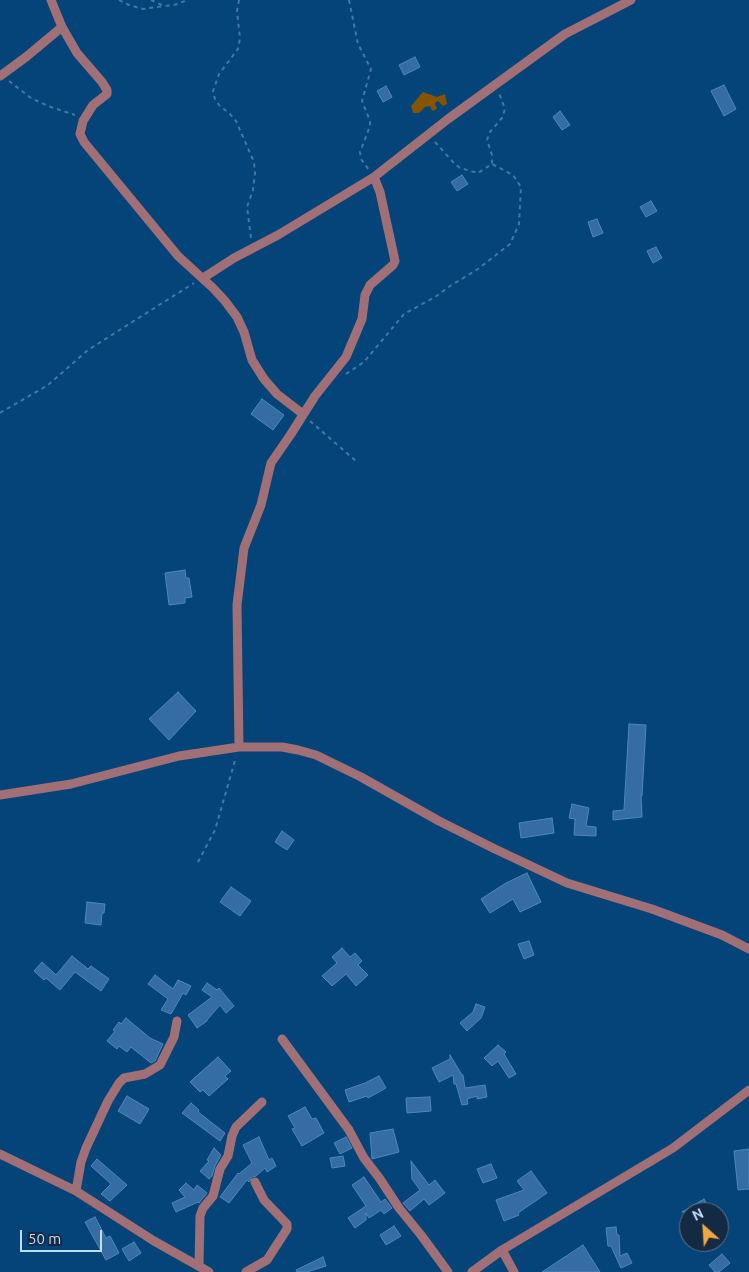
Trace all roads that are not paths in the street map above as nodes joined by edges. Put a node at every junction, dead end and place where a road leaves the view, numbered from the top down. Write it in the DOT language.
graph roads {
  1 [pos="51,0"];
  2 [pos="631,0"];
  3 [pos="62,27"];
  4 [pos="2,74"];
  5 [pos="374,178"];
  6 [pos="202,278"];
  7 [pos="303,414"];
  8 [pos="239,748"];
  9 [pos="0,795"];
  10 [pos="749,949"];
  11 [pos="177,1021"];
  12 [pos="282,1039"];
  13 [pos="749,1090"];
  14 [pos="262,1102"];
  15 [pos="0,1154"];
  16 [pos="255,1182"];
  17 [pos="76,1191"];
  18 [pos="502,1250"];
  19 [pos="199,1265"];
  20 [pos="209,1272"];
  21 [pos="246,1272"];
  22 [pos="448,1272"];
  23 [pos="472,1272"];
  24 [pos="514,1272"];
  1 -- 3 [label="street"];
  2 -- 5 [label="street"];
  3 -- 4 [label="street"];
  3 -- 6 [label="street"];
  5 -- 6 [label="street"];
  5 -- 7 [label="street"];
  6 -- 7 [label="street"];
  7 -- 8 [label="street"];
  8 -- 9 [label="street"];
  8 -- 10 [label="street"];
  11 -- 17 [label="street"];
  12 -- 22 [label="street"];
  13 -- 18 [label="street"];
  14 -- 19 [label="street"];
  15 -- 17 [label="street"];
  16 -- 21 [label="street"];
  17 -- 19 [label="street"];
  18 -- 23 [label="street"];
  18 -- 24 [label="street"];
  19 -- 20 [label="street"];
}
